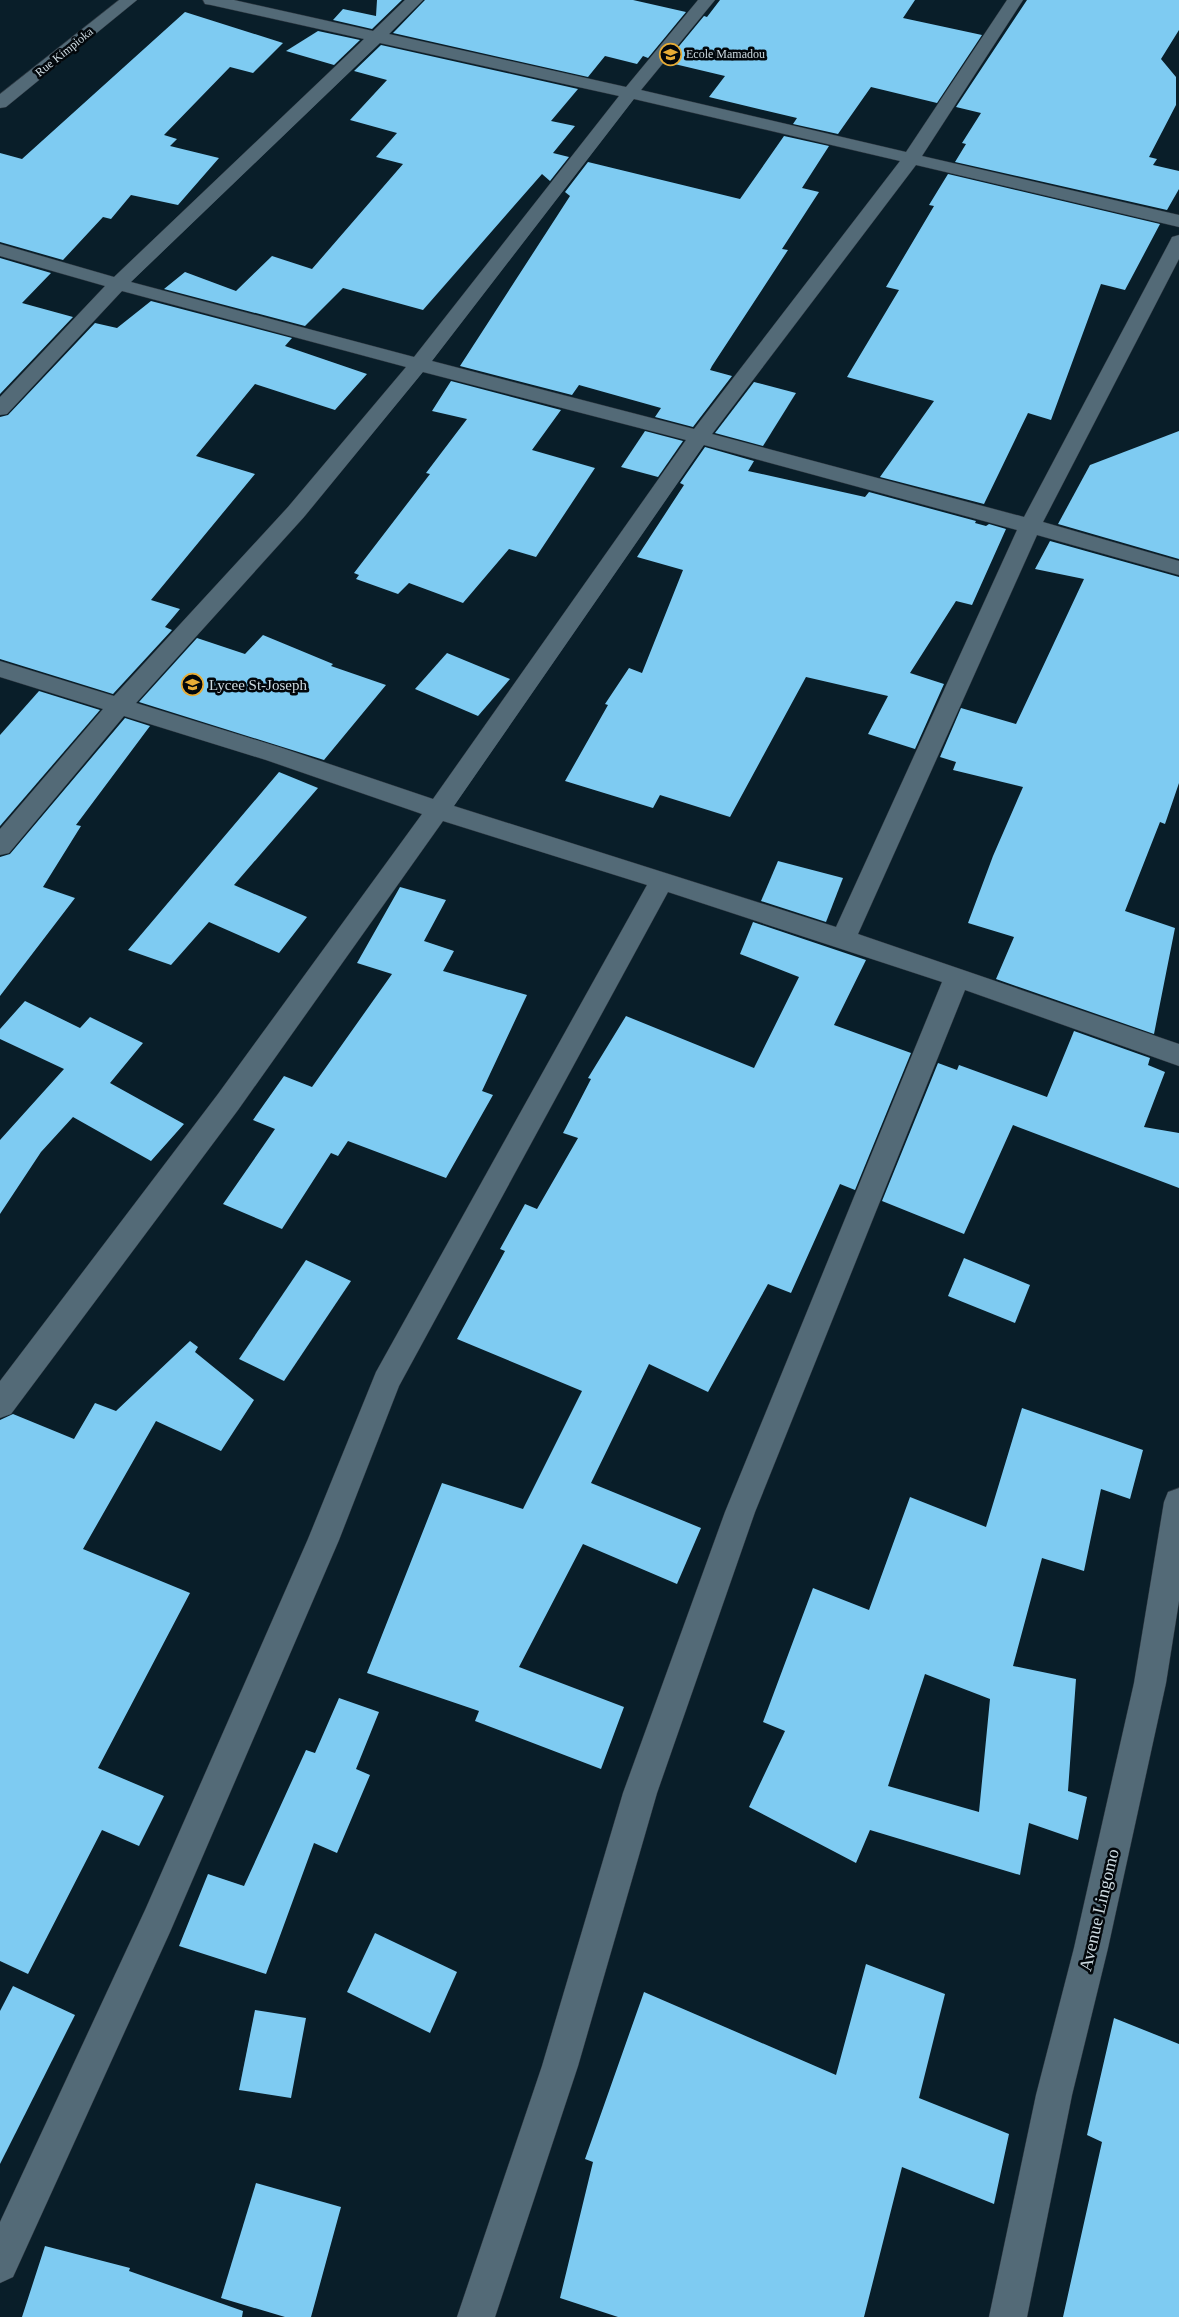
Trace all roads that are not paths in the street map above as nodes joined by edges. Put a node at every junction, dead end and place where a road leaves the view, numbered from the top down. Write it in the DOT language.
graph roads {
  1 [pos="129,0"];
  2 [pos="211,0"];
  3 [pos="415,0"];
  4 [pos="707,0"];
  5 [pos="1015,0"];
  6 [pos="378,36"];
  7 [pos="630,93"];
  8 [pos="0,103"];
  9 [pos="911,159"];
  10 [pos="1179,221"];
  11 [pos="1179,241"];
  12 [pos="0,250"];
  13 [pos="119,283"];
  14 [pos="419,364"];
  15 [pos="0,409"];
  16 [pos="699,437"];
  17 [pos="1030,526"];
  18 [pos="1179,568"];
  19 [pos="0,669"];
  20 [pos="119,706"];
  21 [pos="438,810"];
  22 [pos="0,846"];
  23 [pos="662,880"];
  24 [pos="843,939"];
  25 [pos="957,977"];
  26 [pos="1179,1055"];
  27 [pos="0,1404"];
  28 [pos="1179,1502"];
  29 [pos="0,2264"];
  30 [pos="476,2317"];
  31 [pos="1008,2317"];
  1 -- 8 [label="street, Rue Kimpioka"];
  2 -- 6 [label="street"];
  3 -- 6 [label="street"];
  4 -- 7 [label="street"];
  5 -- 9 [label="street"];
  6 -- 7 [label="street"];
  6 -- 13 [label="street"];
  7 -- 9 [label="street"];
  7 -- 14 [label="street"];
  9 -- 10 [label="street"];
  9 -- 16 [label="street"];
  11 -- 17 [label="street"];
  12 -- 13 [label="street"];
  13 -- 14 [label="street"];
  13 -- 15 [label="street"];
  14 -- 16 [label="street"];
  14 -- 20 [label="street"];
  16 -- 17 [label="street"];
  16 -- 21 [label="street"];
  17 -- 18 [label="street"];
  17 -- 24 [label="street"];
  19 -- 20 [label="street"];
  20 -- 21 [label="street"];
  20 -- 22 [label="street"];
  21 -- 23 [label="street"];
  21 -- 27 [label="street"];
  23 -- 24 [label="street"];
  23 -- 29 [label="street"];
  24 -- 25 [label="street"];
  25 -- 26 [label="street"];
  25 -- 30 [label="street"];
  28 -- 31 [label="street, Avenue Lingomo"];
}
